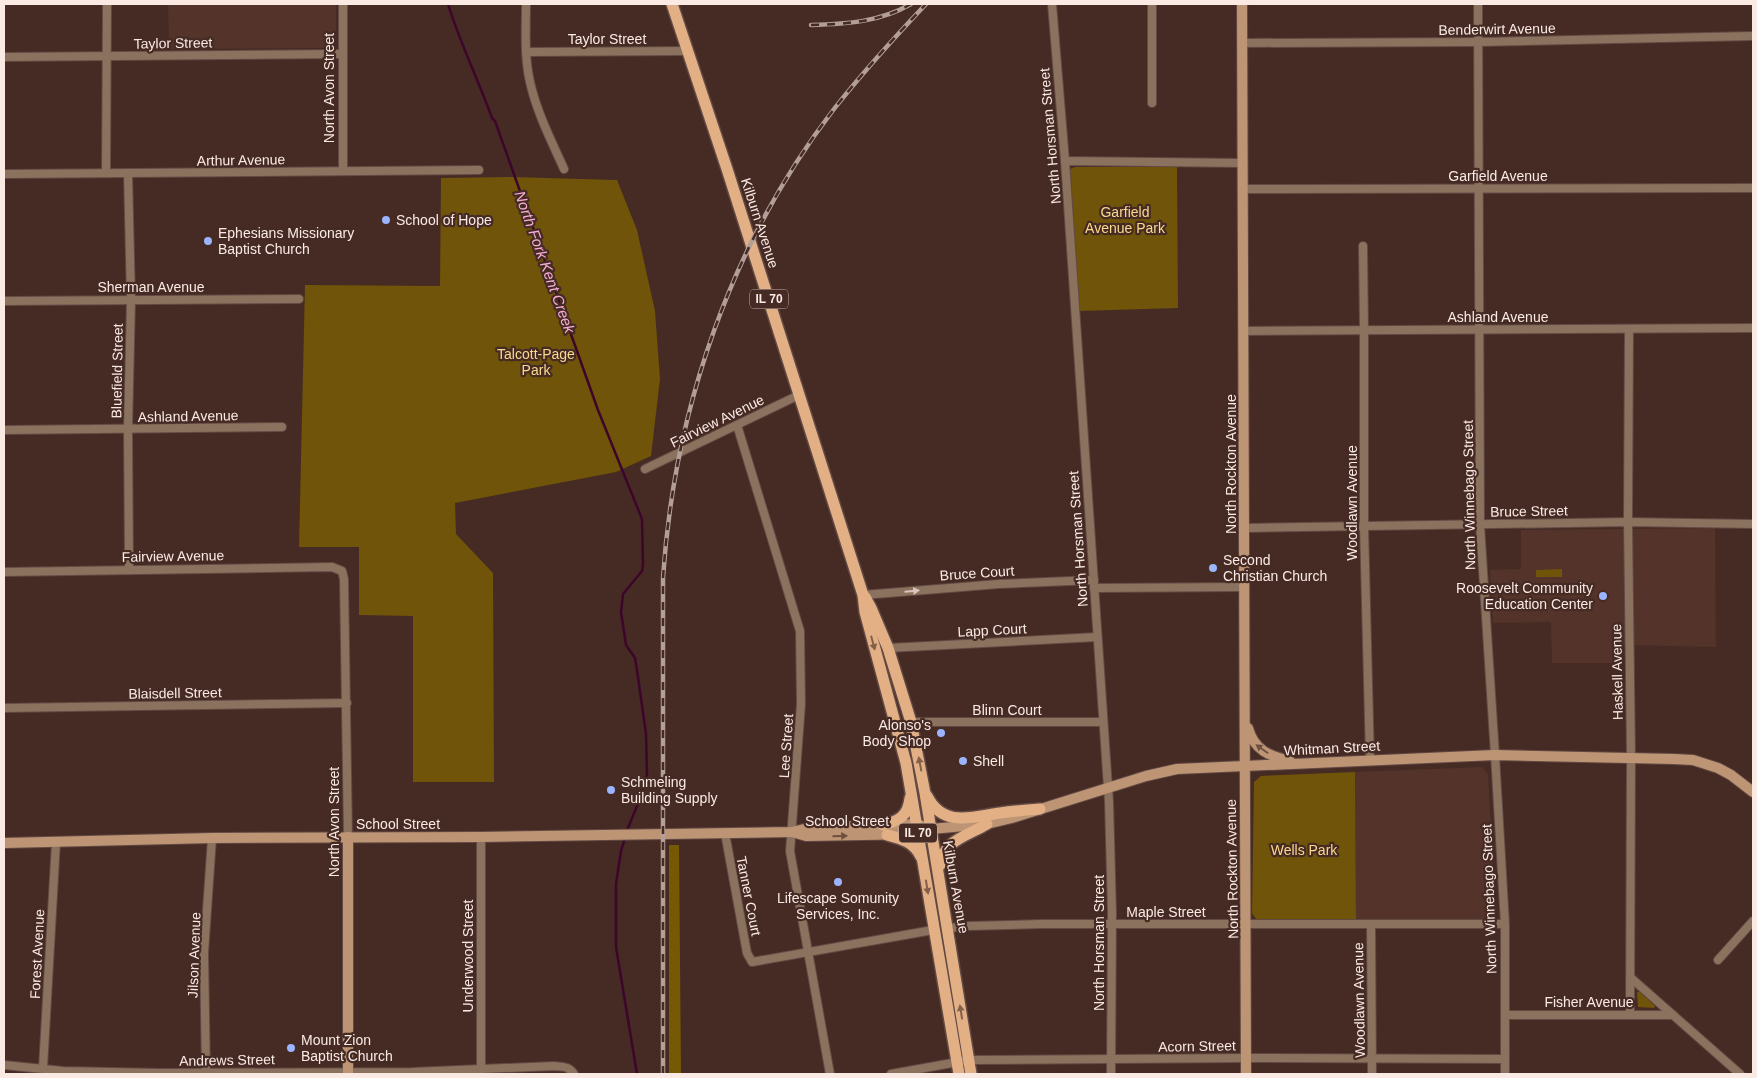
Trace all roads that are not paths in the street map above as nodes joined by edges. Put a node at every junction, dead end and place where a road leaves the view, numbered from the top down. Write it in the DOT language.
graph roads {
  1 [pos="107,4"];
  2 [pos="342,4"];
  3 [pos="526,4"];
  4 [pos="672,4"];
  5 [pos="1052,4"];
  6 [pos="1152,4"];
  7 [pos="1242,4"];
  8 [pos="1478,4"];
  9 [pos="1753,36"];
  10 [pos="1479,42"];
  11 [pos="1242,43"];
  12 [pos="687,51"];
  13 [pos="526,52"];
  14 [pos="343,54"];
  15 [pos="4,57"];
  16 [pos="106,57"];
  17 [pos="1152,103"];
  18 [pos="1065,161"];
  19 [pos="1242,163"];
  20 [pos="564,169"];
  21 [pos="479,170"];
  22 [pos="343,171"];
  23 [pos="106,173"];
  24 [pos="4,174"];
  25 [pos="128,174"];
  26 [pos="1753,188"];
  27 [pos="1243,189"];
  28 [pos="1480,189"];
  29 [pos="1362,246"];
  30 [pos="299,299"];
  31 [pos="131,300"];
  32 [pos="4,301"];
  33 [pos="1753,328"];
  34 [pos="1629,329"];
  35 [pos="1364,330"];
  36 [pos="1480,330"];
  37 [pos="1244,332"];
  38 [pos="799,395"];
  39 [pos="737,425"];
  40 [pos="282,426"];
  41 [pos="128,429"];
  42 [pos="4,430"];
  43 [pos="645,469"];
  44 [pos="1628,522"];
  45 [pos="1480,524"];
  46 [pos="1753,524"];
  47 [pos="1364,526"];
  48 [pos="1245,528"];
  49 [pos="128,569"];
  50 [pos="342,571"];
  51 [pos="4,572"];
  52 [pos="1094,584"];
  53 [pos="1244,587"];
  54 [pos="863,595"];
  55 [pos="1097,637"];
  56 [pos="888,648"];
  57 [pos="347,703"];
  58 [pos="4,708"];
  59 [pos="1244,715"];
  60 [pos="911,722"];
  61 [pos="1103,722"];
  62 [pos="1496,755"];
  63 [pos="1631,757"];
  64 [pos="1370,760"];
  65 [pos="1298,764"];
  66 [pos="1244,766"];
  67 [pos="1108,789"];
  68 [pos="911,791"];
  69 [pos="1752,791"];
  70 [pos="925,792"];
  71 [pos="1040,809"];
  72 [pos="987,824"];
  73 [pos="918,829"];
  74 [pos="931,829"];
  75 [pos="885,830"];
  76 [pos="792,832"];
  77 [pos="724,833"];
  78 [pos="481,837"];
  79 [pos="212,838"];
  80 [pos="348,838"];
  81 [pos="56,842"];
  82 [pos="4,843"];
  83 [pos="923,863"];
  84 [pos="939,875"];
  85 [pos="1753,921"];
  86 [pos="1112,924"];
  87 [pos="1371,924"];
  88 [pos="1504,924"];
  89 [pos="1247,925"];
  90 [pos="948,928"];
  91 [pos="934,930"];
  92 [pos="808,952"];
  93 [pos="1718,960"];
  94 [pos="1631,978"];
  95 [pos="1505,1015"];
  96 [pos="1630,1015"];
  97 [pos="1672,1015"];
  98 [pos="1246,1058"];
  99 [pos="1372,1058"];
  100 [pos="1111,1059"];
  101 [pos="1504,1059"];
  102 [pos="969,1060"];
  103 [pos="957,1062"];
  104 [pos="4,1065"];
  105 [pos="43,1068"];
  106 [pos="62,1072"];
  107 [pos="481,1072"];
  108 [pos="206,1073"];
  109 [pos="348,1073"];
  110 [pos="160,1074"];
  111 [pos="574,1074"];
  112 [pos="830,1074"];
  113 [pos="891,1074"];
  114 [pos="959,1074"];
  115 [pos="971,1074"];
  116 [pos="1111,1074"];
  117 [pos="1246,1074"];
  118 [pos="1372,1074"];
  119 [pos="1505,1074"];
  120 [pos="1740,1074"];
  1 -- 16 [label="street"];
  2 -- 14 [label="street, North Avon Street"];
  3 -- 13 [label="street"];
  4 -- 12 [label="main road, Kilburn Avenue / IL 70"];
  5 -- 18 [label="street, North Horsman Street"];
  6 -- 17 [label="street"];
  7 -- 11 [label="main road, North Rockton Avenue"];
  8 -- 10 [label="street, North Winnebago Street"];
  9 -- 10 [label="street, Benderwirt Avenue"];
  10 -- 11 [label="street, Benderwirt Avenue"];
  10 -- 28 [label="street, North Winnebago Street"];
  11 -- 19 [label="main road, North Rockton Avenue"];
  12 -- 13 [label="street, Taylor Street"];
  12 -- 38 [label="main road, Kilburn Avenue / IL 70"];
  13 -- 20 [label="street"];
  14 -- 16 [label="street, Taylor Street"];
  14 -- 22 [label="street, North Avon Street"];
  15 -- 16 [label="street, Taylor Street"];
  16 -- 23 [label="street"];
  18 -- 19 [label="street"];
  18 -- 52 [label="street, North Horsman Street"];
  19 -- 27 [label="main road, North Rockton Avenue"];
  21 -- 22 [label="street, Arthur Avenue"];
  22 -- 25 [label="street, Arthur Avenue"];
  23 -- 24 [label="street, Arthur Avenue"];
  23 -- 25 [label="street, Arthur Avenue"];
  25 -- 31 [label="street, Bluefield Street"];
  26 -- 28 [label="street, Garfield Avenue"];
  27 -- 28 [label="street, Garfield Avenue"];
  27 -- 37 [label="main road, North Rockton Avenue"];
  28 -- 36 [label="street, North Winnebago Street"];
  29 -- 35 [label="street, Woodlawn Avenue"];
  30 -- 31 [label="street, Sherman Avenue"];
  31 -- 32 [label="street, Sherman Avenue"];
  31 -- 41 [label="street, Bluefield Street"];
  33 -- 34 [label="street, Ashland Avenue"];
  34 -- 36 [label="street, Ashland Avenue"];
  34 -- 44 [label="street, Haskell Avenue"];
  35 -- 36 [label="street, Ashland Avenue"];
  35 -- 37 [label="street, Ashland Avenue"];
  35 -- 47 [label="street, Woodlawn Avenue"];
  36 -- 45 [label="street, North Winnebago Street"];
  37 -- 48 [label="main road, North Rockton Avenue"];
  38 -- 39 [label="street, Fairview Avenue"];
  38 -- 54 [label="main road, Kilburn Avenue / IL 70"];
  39 -- 43 [label="street, Fairview Avenue"];
  39 -- 76 [label="street, Lee Street"];
  40 -- 41 [label="street, Ashland Avenue"];
  41 -- 42 [label="street, Ashland Avenue"];
  41 -- 49 [label="street, Bluefield Street"];
  44 -- 45 [label="street, Bruce Street"];
  44 -- 46 [label="street, Bruce Street"];
  44 -- 63 [label="street, Haskell Avenue"];
  45 -- 47 [label="street, Bruce Street"];
  45 -- 62 [label="street, North Winnebago Street"];
  47 -- 48 [label="street, Bruce Street"];
  47 -- 64 [label="street, Woodlawn Avenue"];
  48 -- 53 [label="main road, North Rockton Avenue"];
  49 -- 50 [label="street, Fairview Avenue"];
  49 -- 51 [label="street, Fairview Avenue"];
  50 -- 57 [label="street, North Avon Street"];
  52 -- 53 [label="street"];
  54 -- 52 [label="street, Bruce Court, one-way"];
  52 -- 55 [label="street, North Horsman Street"];
  53 -- 59 [label="main road, North Rockton Avenue"];
  54 -- 56 [label="main road, Kilburn Avenue / IL 70"];
  54 -- 68 [label="main road, Kilburn Avenue / IL 70, one-way"];
  55 -- 56 [label="street, Lapp Court"];
  55 -- 61 [label="street, North Horsman Street"];
  56 -- 60 [label="main road, Kilburn Avenue / IL 70"];
  57 -- 58 [label="street, Blaisdell Street"];
  57 -- 80 [label="street, North Avon Street"];
  65 -- 59 [label="main road, one-way"];
  59 -- 66 [label="main road, North Rockton Avenue"];
  60 -- 61 [label="street, Blinn Court"];
  70 -- 60 [label="main road, Kilburn Avenue / IL 70, one-way"];
  61 -- 67 [label="street, North Horsman Street"];
  62 -- 63 [label="main road, Whitman Street"];
  62 -- 64 [label="main road, Whitman Street"];
  62 -- 88 [label="street, North Winnebago Street"];
  63 -- 69 [label="main road, Whitman Street"];
  63 -- 94 [label="street, Haskell Avenue"];
  64 -- 65 [label="main road, Whitman Street"];
  65 -- 66 [label="main road, Whitman Street"];
  66 -- 67 [label="main road, Whitman Street"];
  66 -- 89 [label="main road, North Rockton Avenue"];
  67 -- 71 [label="main road, Whitman Street"];
  67 -- 86 [label="street, North Horsman Street"];
  68 -- 73 [label="main road, Kilburn Avenue / IL 70"];
  68 -- 75 [label="main road"];
  70 -- 71 [label="main road"];
  70 -- 74 [label="main road, Kilburn Avenue / IL 70"];
  71 -- 72 [label="main road, Whitman Street"];
  72 -- 74 [label="main road, Whitman Street"];
  72 -- 84 [label="main road"];
  73 -- 74 [label="main road, School Street"];
  73 -- 75 [label="main road, School Street"];
  73 -- 83 [label="main road, Kilburn Avenue / IL 70"];
  74 -- 84 [label="main road, Kilburn Avenue / IL 70"];
  75 -- 76 [label="main road, School Street"];
  75 -- 83 [label="main road"];
  76 -- 77 [label="main road, School Street"];
  76 -- 92 [label="street, Lee Street"];
  77 -- 78 [label="main road, School Street"];
  77 -- 92 [label="street, Tanner Court"];
  78 -- 80 [label="main road, School Street"];
  78 -- 107 [label="street, Underwood Street"];
  79 -- 80 [label="main road, School Street"];
  79 -- 81 [label="main road, School Street"];
  79 -- 108 [label="street, Jilson Avenue"];
  80 -- 109 [label="main road, North Avon Street"];
  81 -- 82 [label="main road, School Street"];
  81 -- 105 [label="street, Forest Avenue"];
  83 -- 91 [label="main road, Kilburn Avenue / IL 70, one-way"];
  84 -- 90 [label="main road, Kilburn Avenue / IL 70"];
  85 -- 93 [label="street"];
  86 -- 89 [label="street, Maple Street"];
  86 -- 90 [label="street, Maple Street"];
  86 -- 100 [label="street, North Horsman Street"];
  87 -- 88 [label="street, Maple Street"];
  87 -- 89 [label="street, Maple Street"];
  87 -- 99 [label="street, Woodlawn Avenue"];
  88 -- 95 [label="street, North Winnebago Street"];
  89 -- 98 [label="main road, North Rockton Avenue"];
  102 -- 90 [label="main road, Kilburn Avenue / IL 70, one-way"];
  91 -- 92 [label="street"];
  91 -- 103 [label="main road, Kilburn Avenue / IL 70"];
  92 -- 112 [label="street, Lee Street"];
  94 -- 96 [label="street, Haskell Avenue"];
  94 -- 97 [label="street, Fisher Avenue"];
  95 -- 96 [label="street, Fisher Avenue"];
  95 -- 101 [label="street, North Winnebago Street"];
  96 -- 97 [label="street, Fisher Avenue"];
  97 -- 120 [label="street, Fisher Avenue"];
  98 -- 99 [label="street, Acorn Street"];
  98 -- 100 [label="street, Acorn Street"];
  98 -- 117 [label="main road, North Rockton Avenue"];
  99 -- 101 [label="street, Acorn Street"];
  99 -- 118 [label="street, Woodlawn Avenue"];
  100 -- 102 [label="street, Acorn Street"];
  100 -- 116 [label="street, North Horsman Street"];
  101 -- 119 [label="street, North Winnebago Street"];
  102 -- 103 [label="street, Acorn Street"];
  102 -- 115 [label="main road, Kilburn Avenue / IL 70"];
  103 -- 113 [label="street, Acorn Street"];
  103 -- 114 [label="main road, Kilburn Avenue / IL 70"];
  104 -- 105 [label="street, Andrews Street"];
  105 -- 106 [label="street, Andrews Street"];
  106 -- 110 [label="street, Andrews Street"];
  107 -- 109 [label="street, Andrews Street"];
  107 -- 111 [label="street, Andrews Street"];
  108 -- 109 [label="street, Andrews Street"];
  108 -- 110 [label="street, Andrews Street"];
}
